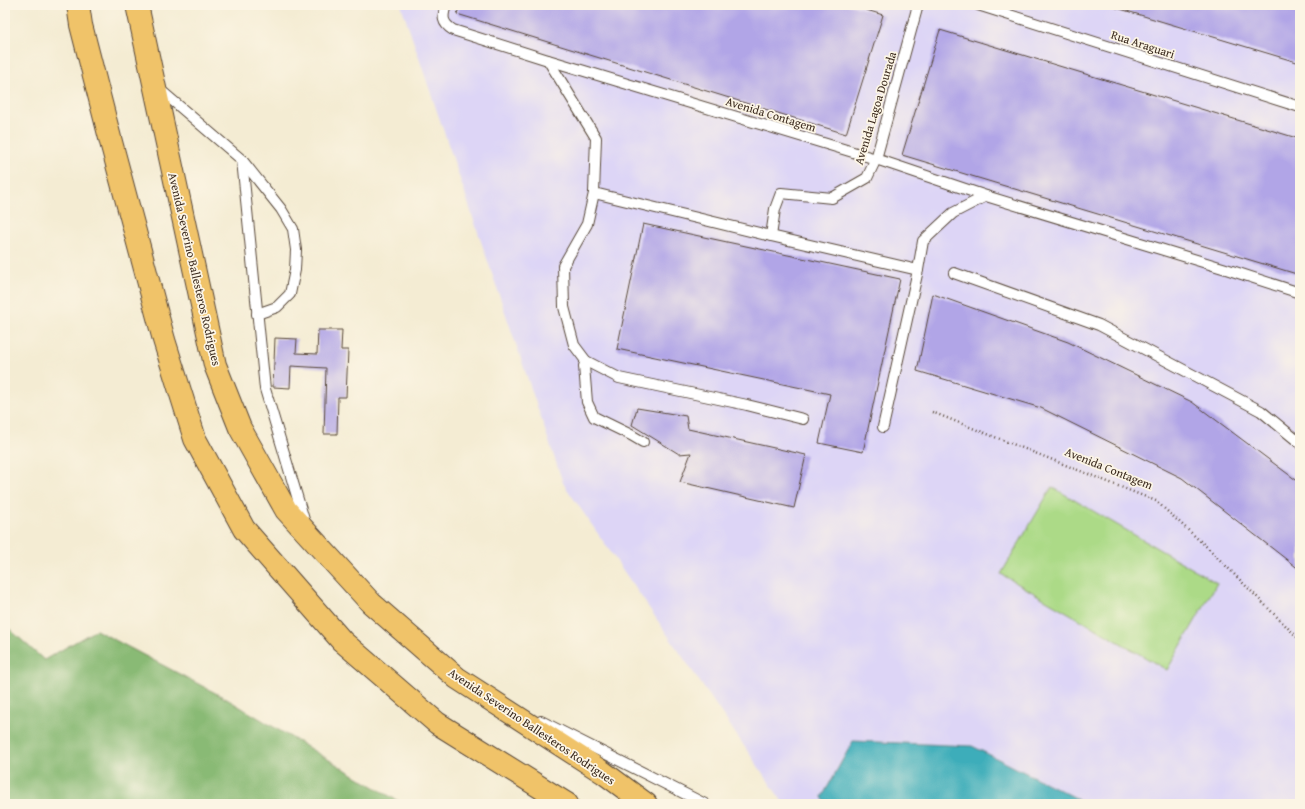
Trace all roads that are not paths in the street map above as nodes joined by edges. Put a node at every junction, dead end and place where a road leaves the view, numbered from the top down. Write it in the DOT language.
graph roads {
  1 [pos="71,5"];
  2 [pos="137,5"];
  3 [pos="446,5"];
  4 [pos="918,5"];
  5 [pos="978,5"];
  6 [pos="79,15"];
  7 [pos="548,60"];
  8 [pos="153,84"];
  9 [pos="1300,107"];
  10 [pos="876,159"];
  11 [pos="242,160"];
  12 [pos="594,193"];
  13 [pos="986,196"];
  14 [pos="771,236"];
  15 [pos="918,270"];
  16 [pos="954,274"];
  17 [pos="1300,293"];
  18 [pos="256,314"];
  19 [pos="586,361"];
  20 [pos="803,419"];
  21 [pos="883,427"];
  22 [pos="643,442"];
  23 [pos="1300,443"];
  24 [pos="308,535"];
  25 [pos="457,678"];
  26 [pos="567,804"];
  27 [pos="646,804"];
  28 [pos="705,804"];
  1 -- 6 [label="main road"];
  2 -- 8 [label="main road, Avenida Severino Ballesteros Rodrigues"];
  3 -- 7 [label="lane, Avenida Contagem"];
  4 -- 10 [label="lane, Avenida Lagoa Dourada"];
  5 -- 9 [label="lane, Rua Araguari"];
  6 -- 26 [label="main road"];
  7 -- 10 [label="lane, Avenida Contagem"];
  7 -- 12 [label="lane"];
  8 -- 11 [label="lane"];
  8 -- 24 [label="main road, Avenida Severino Ballesteros Rodrigues"];
  10 -- 13 [label="lane, Avenida Contagem"];
  10 -- 14 [label="lane, Avenida Lagoa Dourada"];
  11 -- 18 [label="lane"];
  11 -- 18 [label="lane"];
  12 -- 14 [label="lane"];
  12 -- 19 [label="lane"];
  13 -- 15 [label="lane"];
  13 -- 17 [label="lane, Avenida Contagem"];
  14 -- 15 [label="lane"];
  15 -- 21 [label="lane"];
  16 -- 23 [label="lane"];
  18 -- 24 [label="lane"];
  19 -- 20 [label="lane"];
  19 -- 22 [label="lane"];
  24 -- 25 [label="main road, Avenida Severino Ballesteros Rodrigues"];
  25 -- 27 [label="main road, Avenida Severino Ballesteros Rodrigues"];
  25 -- 28 [label="lane"];
}
